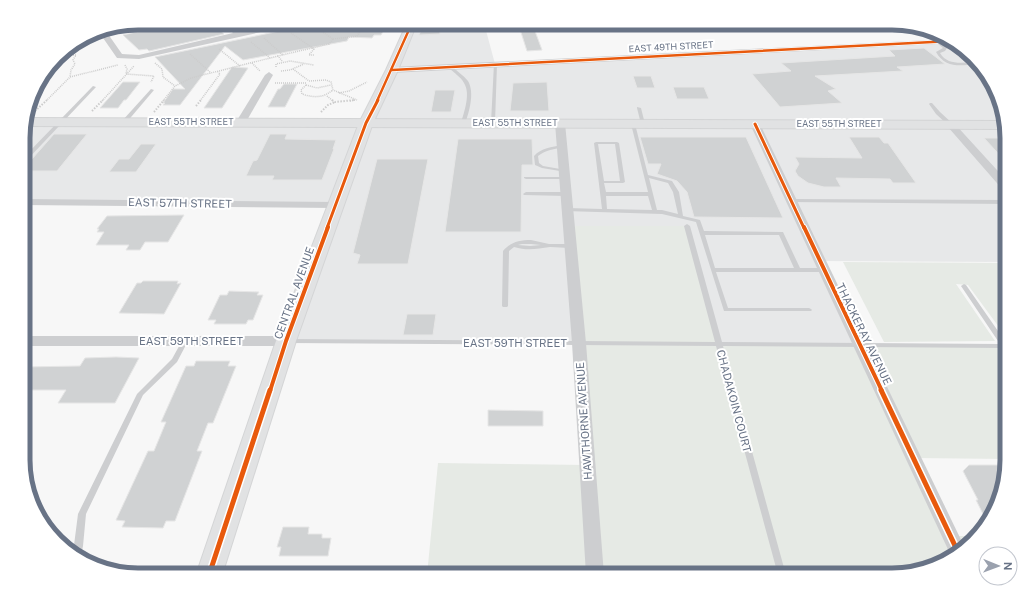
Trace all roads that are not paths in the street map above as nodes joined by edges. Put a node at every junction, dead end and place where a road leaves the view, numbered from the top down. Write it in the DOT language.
graph roads {
  1 [pos="234,30"];
  2 [pos="249,30"];
  3 [pos="266,30"];
  4 [pos="409,30"];
  5 [pos="251,32"];
  6 [pos="105,35"];
  7 [pos="240,35"];
  8 [pos="937,41"];
  9 [pos="969,63"];
  10 [pos="495,64"];
  11 [pos="450,67"];
  12 [pos="392,70"];
  13 [pos="268,77"];
  14 [pos="94,87"];
  15 [pos="150,87"];
  16 [pos="931,104"];
  17 [pos="639,108"];
  18 [pos="31,122"];
  19 [pos="60,122"];
  20 [pos="124,122"];
  21 [pos="241,122"];
  22 [pos="366,123"];
  23 [pos="463,123"];
  24 [pos="493,123"];
  25 [pos="560,123"];
  26 [pos="638,124"];
  27 [pos="755,124"];
  28 [pos="951,125"];
  29 [pos="999,125"];
  30 [pos="562,146"];
  31 [pos="30,154"];
  32 [pos="564,175"];
  33 [pos="646,176"];
  34 [pos="526,178"];
  35 [pos="1000,180"];
  36 [pos="602,182"];
  37 [pos="526,194"];
  38 [pos="566,194"];
  39 [pos="603,194"];
  40 [pos="651,194"];
  41 [pos="790,201"];
  42 [pos="30,202"];
  43 [pos="1000,202"];
  44 [pos="336,205"];
  45 [pos="567,210"];
  46 [pos="605,210"];
  47 [pos="655,212"];
  48 [pos="681,217"];
  49 [pos="688,226"];
  50 [pos="702,232"];
  51 [pos="570,246"];
  52 [pos="713,270"];
  53 [pos="798,270"];
  54 [pos="823,270"];
  55 [pos="964,286"];
  56 [pos="505,306"];
  57 [pos="809,310"];
  58 [pos="1000,338"];
  59 [pos="30,341"];
  60 [pos="185,341"];
  61 [pos="286,341"];
  62 [pos="579,343"];
  63 [pos="719,345"];
  64 [pos="860,345"];
  65 [pos="1000,347"];
  66 [pos="956,547"];
  67 [pos="78,550"];
  68 [pos="211,568"];
  69 [pos="595,568"];
  70 [pos="780,568"];
  1 -- 7 [label="street"];
  2 -- 5 [label="street"];
  3 -- 5 [label="street"];
  4 -- 12 [label="street, CENTRAL AVENUE"];
  5 -- 7 [label="street"];
  6 -- 7 [label="street"];
  8 -- 9 [label="lane"];
  8 -- 10 [label="street, EAST 49TH STREET"];
  10 -- 11 [label="street, EAST 49TH STREET"];
  10 -- 24 [label="lane"];
  11 -- 12 [label="street, EAST 49TH STREET"];
  11 -- 23 [label="lane"];
  12 -- 22 [label="street, CENTRAL AVENUE"];
  13 -- 21 [label="street"];
  14 -- 19 [label="lane"];
  15 -- 20 [label="lane"];
  16 -- 28 [label="lane"];
  17 -- 26 [label="lane"];
  18 -- 19 [label="main road, EAST 55TH STREET"];
  19 -- 20 [label="main road, EAST 55TH STREET"];
  19 -- 31 [label="lane"];
  20 -- 21 [label="main road, EAST 55TH STREET"];
  21 -- 22 [label="main road, EAST 55TH STREET"];
  22 -- 23 [label="main road, EAST 55TH STREET"];
  22 -- 44 [label="street, CENTRAL AVENUE"];
  23 -- 24 [label="main road, EAST 55TH STREET"];
  24 -- 25 [label="main road, EAST 55TH STREET"];
  25 -- 26 [label="main road, EAST 55TH STREET"];
  25 -- 30 [label="street, HAWTHORNE AVENUE"];
  26 -- 27 [label="main road, EAST 55TH STREET"];
  26 -- 33 [label="lane"];
  27 -- 28 [label="main road, EAST 55TH STREET"];
  27 -- 41 [label="street, THACKERAY AVENUE"];
  28 -- 29 [label="main road, EAST 55TH STREET"];
  28 -- 35 [label="street"];
  30 -- 32 [label="street, HAWTHORNE AVENUE"];
  30 -- 32 [label="lane"];
  32 -- 34 [label="lane"];
  32 -- 38 [label="street, HAWTHORNE AVENUE"];
  33 -- 40 [label="lane"];
  33 -- 48 [label="lane"];
  36 -- 36 [label="lane"];
  36 -- 39 [label="lane"];
  37 -- 38 [label="lane"];
  38 -- 45 [label="street, HAWTHORNE AVENUE"];
  39 -- 40 [label="lane"];
  39 -- 46 [label="lane"];
  40 -- 47 [label="lane"];
  41 -- 43 [label="lane"];
  41 -- 54 [label="street, THACKERAY AVENUE"];
  42 -- 44 [label="street, EAST 57TH STREET"];
  44 -- 61 [label="street, CENTRAL AVENUE"];
  45 -- 46 [label="lane"];
  45 -- 51 [label="street, HAWTHORNE AVENUE"];
  46 -- 47 [label="lane"];
  47 -- 48 [label="lane"];
  48 -- 50 [label="lane"];
  49 -- 63 [label="lane, CHADAKOIN COURT"];
  50 -- 52 [label="lane"];
  50 -- 53 [label="lane"];
  51 -- 56 [label="lane"];
  51 -- 62 [label="street, HAWTHORNE AVENUE"];
  52 -- 53 [label="lane"];
  52 -- 57 [label="lane"];
  53 -- 54 [label="lane"];
  54 -- 64 [label="street, THACKERAY AVENUE"];
  55 -- 58 [label="lane"];
  59 -- 60 [label="street, EAST 59TH STREET"];
  60 -- 61 [label="street, EAST 59TH STREET"];
  60 -- 67 [label="lane"];
  61 -- 62 [label="lane, EAST 59TH STREET"];
  61 -- 68 [label="street, CENTRAL AVENUE"];
  62 -- 63 [label="lane, EAST 59TH STREET"];
  62 -- 69 [label="street, HAWTHORNE AVENUE"];
  63 -- 64 [label="lane, EAST 59TH STREET"];
  63 -- 70 [label="lane, CHADAKOIN COURT"];
  64 -- 65 [label="lane, EAST 59TH STREET"];
  64 -- 66 [label="street, THACKERAY AVENUE"];
}
